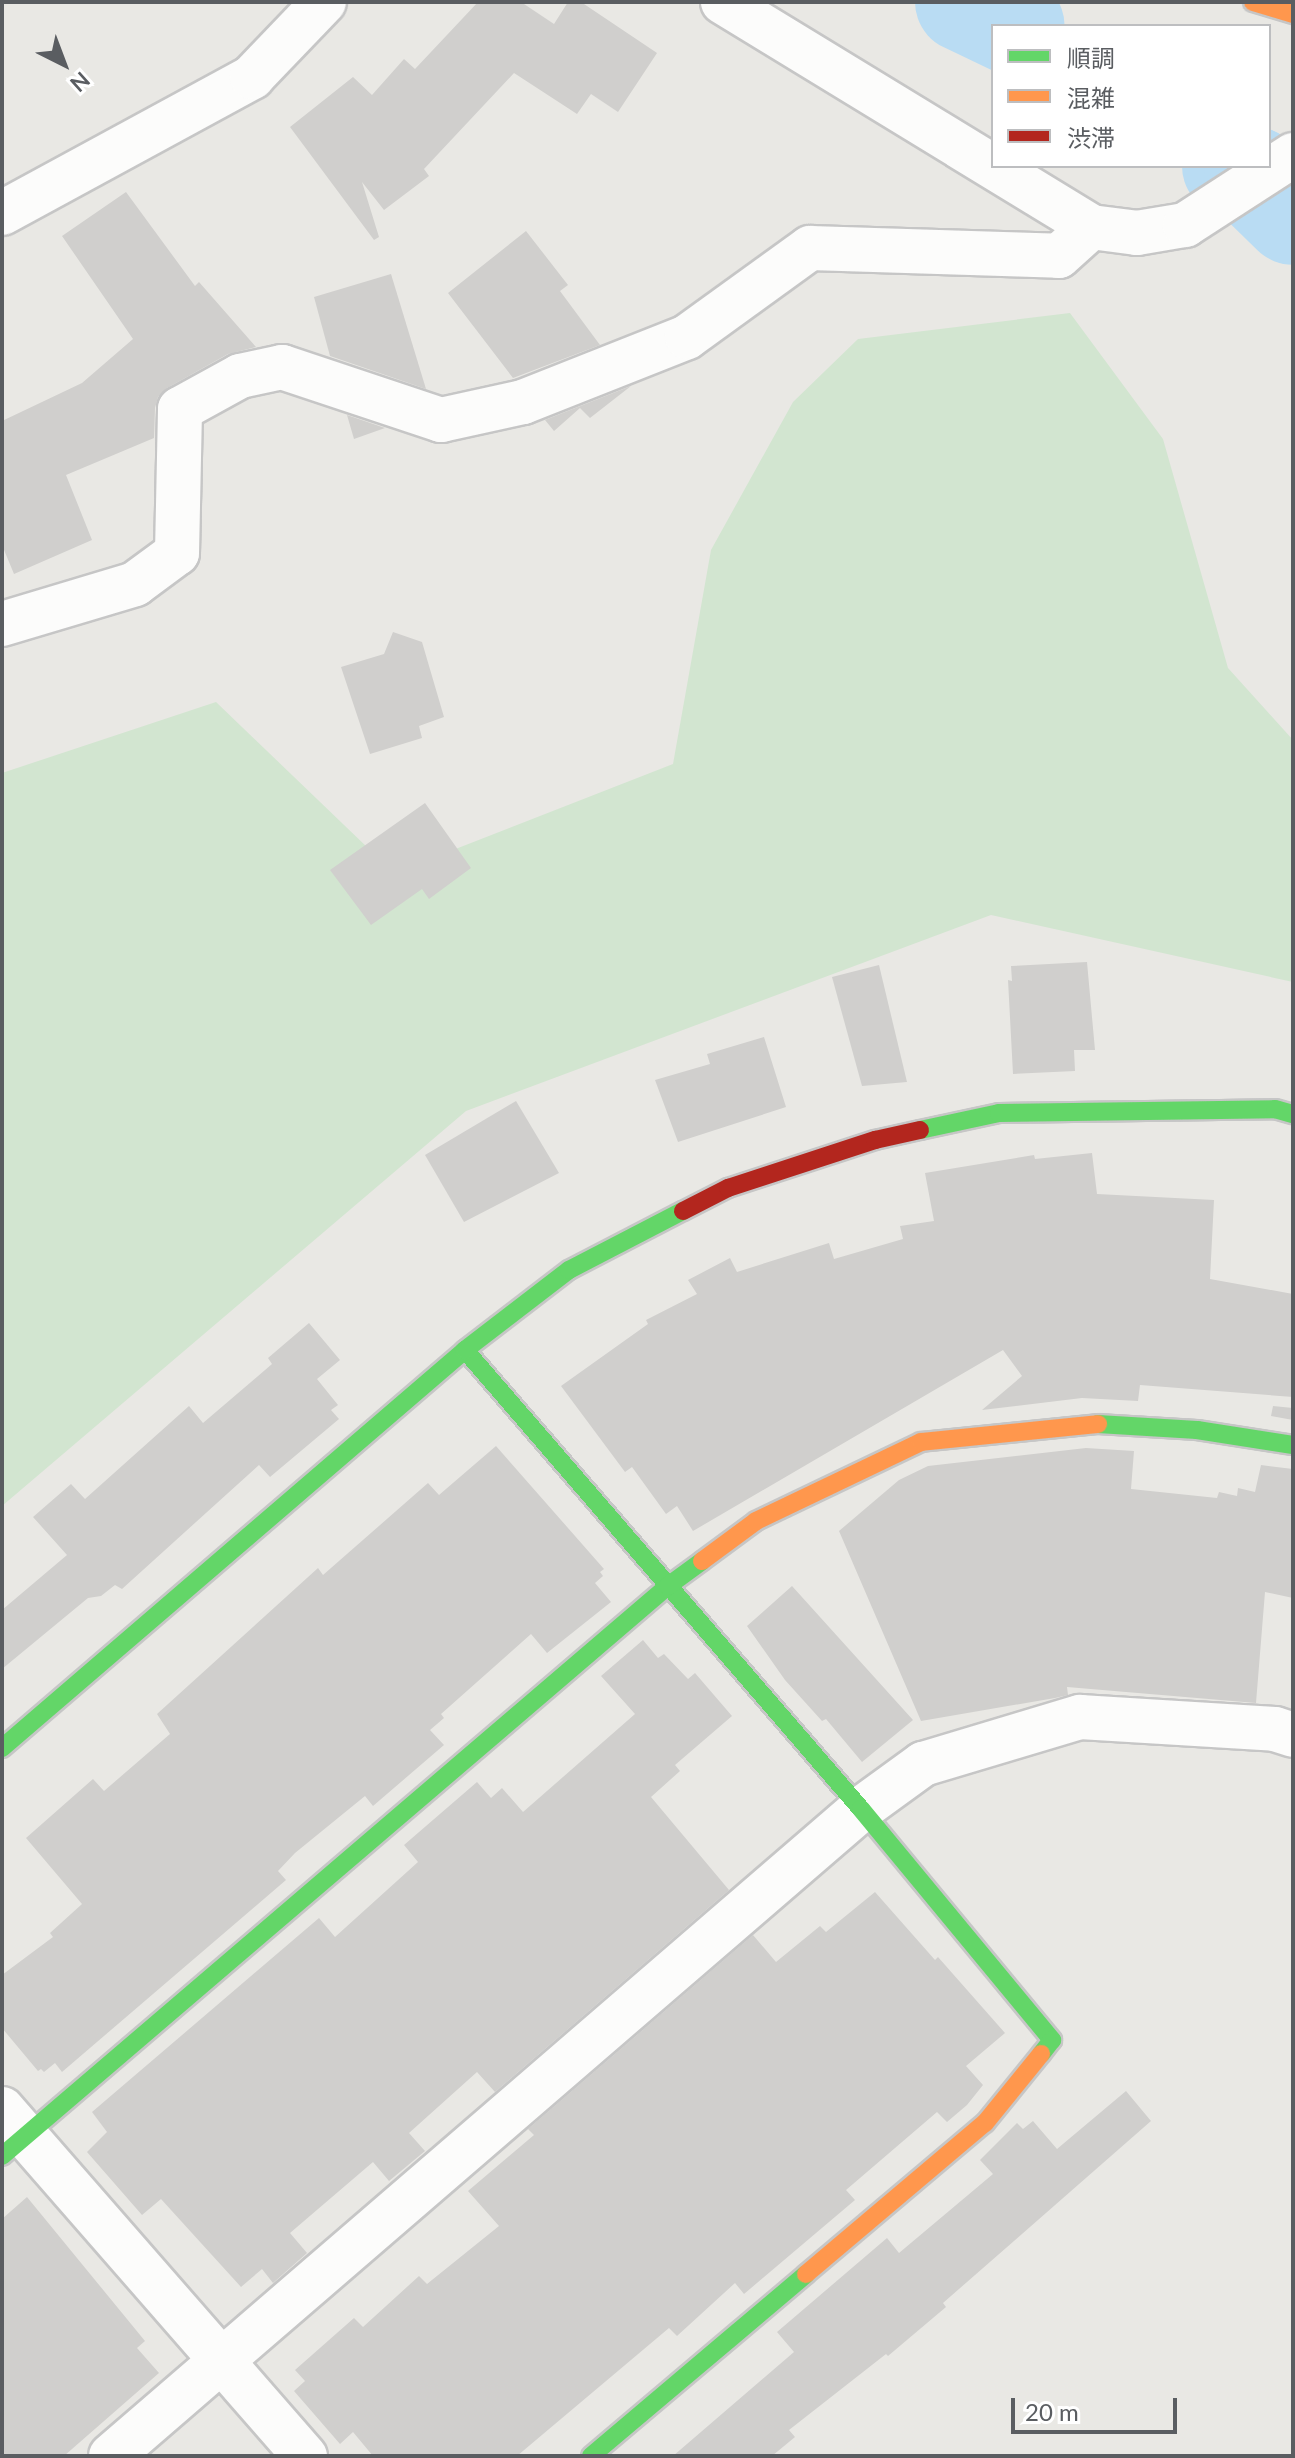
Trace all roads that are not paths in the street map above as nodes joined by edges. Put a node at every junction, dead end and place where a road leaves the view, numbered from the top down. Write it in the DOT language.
graph roads {
  1 [pos="324,2"];
  2 [pos="723,2"];
  3 [pos="1253,2"];
  4 [pos="1293,14"];
  5 [pos="1293,156"];
  6 [pos="991,166"];
  7 [pos="995,168"];
  8 [pos="2,213"];
  9 [pos="1091,227"];
  10 [pos="2,624"];
  11 [pos="1293,1114"];
  12 [pos="465,1350"];
  13 [pos="1293,1445"];
  14 [pos="668,1586"];
  15 [pos="1293,1735"];
  16 [pos="2,1748"];
  17 [pos="861,1809"];
  18 [pos="10,2134"];
  19 [pos="221,2360"];
  20 [pos="111,2456"];
  21 [pos="305,2456"];
  22 [pos="591,2456"];
  1 -- 8 [label="street"];
  2 -- 6 [label="street"];
  3 -- 4 [label="street"];
  5 -- 9 [label="street"];
  7 -- 9 [label="street"];
  9 -- 10 [label="street"];
  11 -- 12 [label="street"];
  12 -- 14 [label="street"];
  12 -- 16 [label="street"];
  13 -- 14 [label="street"];
  14 -- 17 [label="street"];
  14 -- 18 [label="street"];
  15 -- 17 [label="street"];
  17 -- 19 [label="street"];
  17 -- 22 [label="street"];
  18 -- 19 [label="street"];
  19 -- 20 [label="street"];
  19 -- 21 [label="street"];
}
